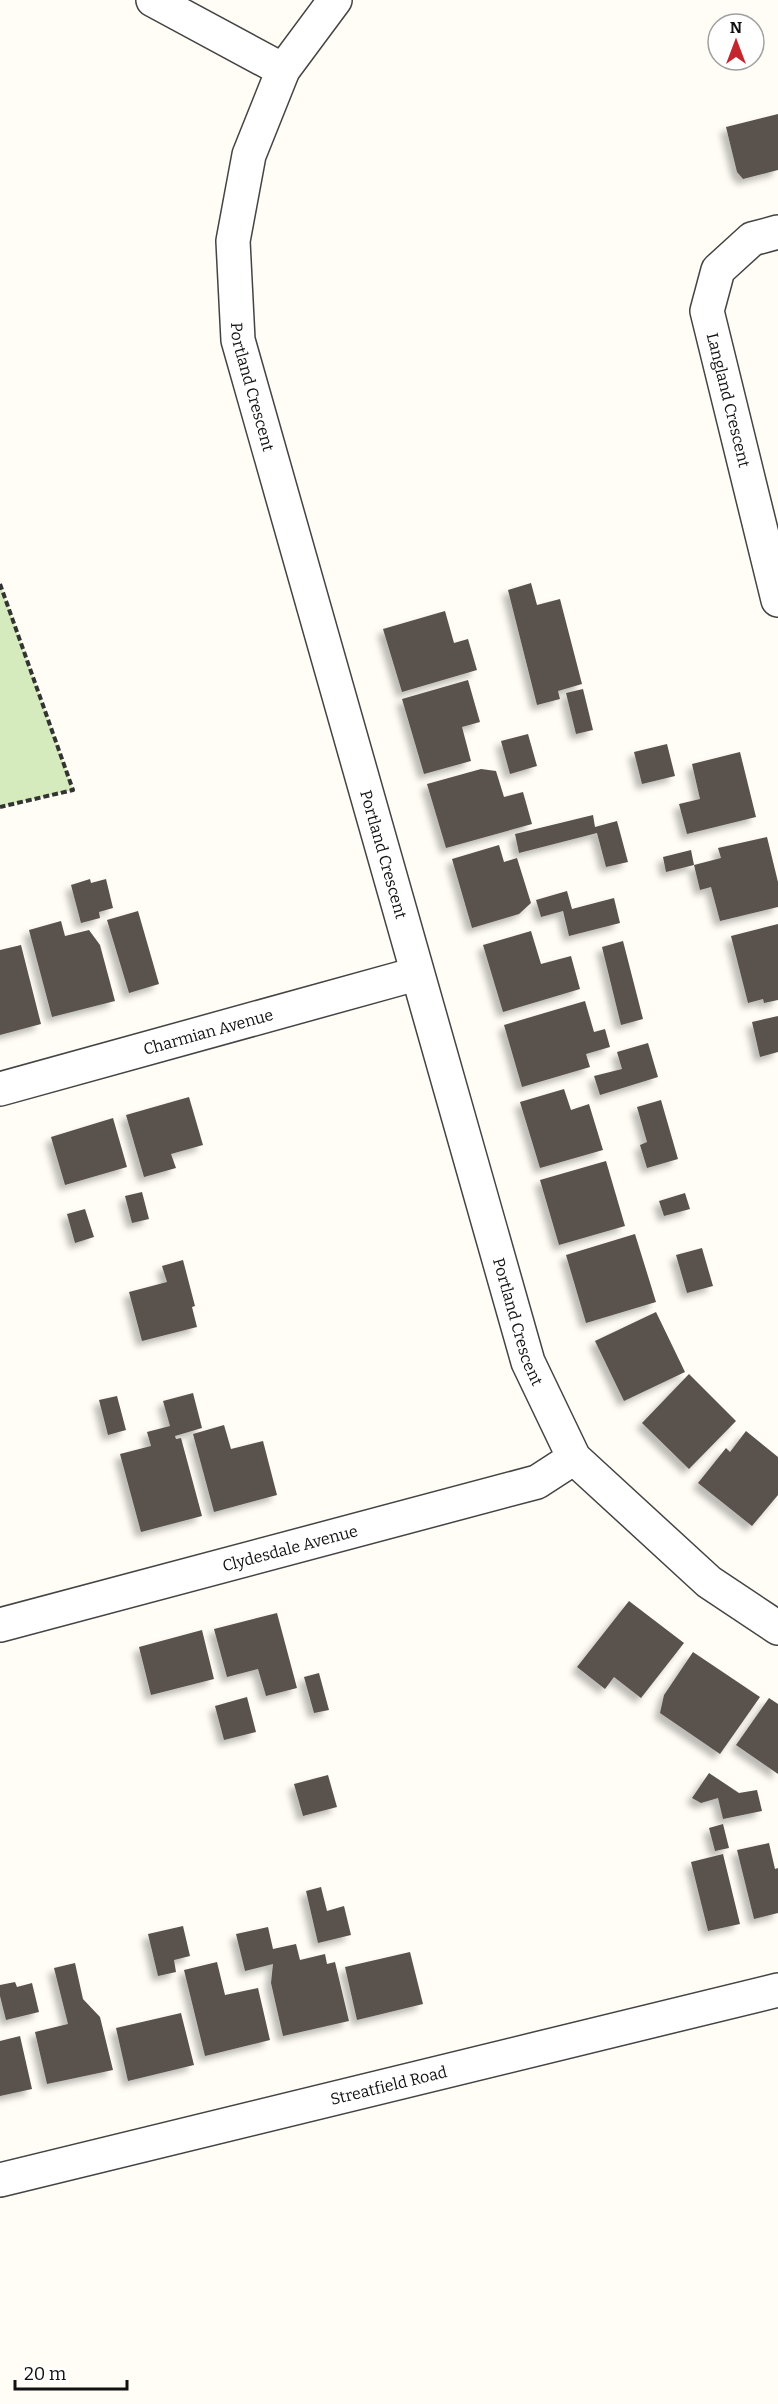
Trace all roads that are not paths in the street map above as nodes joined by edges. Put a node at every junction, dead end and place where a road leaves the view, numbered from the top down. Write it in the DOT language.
graph roads {
  1 [pos="153,0"];
  2 [pos="335,0"];
  3 [pos="284,70"];
  4 [pos="778,232"];
  5 [pos="778,600"];
  6 [pos="416,974"];
  7 [pos="0,1089"];
  8 [pos="574,1458"];
  9 [pos="0,1625"];
  10 [pos="778,1628"];
  11 [pos="778,1990"];
  12 [pos="0,2180"];
  1 -- 3 [label="street"];
  2 -- 3 [label="street, Portland Crescent"];
  3 -- 6 [label="street, Portland Crescent"];
  4 -- 5 [label="street, Langland Crescent"];
  6 -- 7 [label="street, Charmian Avenue"];
  6 -- 8 [label="street, Portland Crescent"];
  8 -- 9 [label="street, Clydesdale Avenue"];
  8 -- 10 [label="street, Portland Crescent"];
  11 -- 12 [label="street, Streatfield Road"];
}
